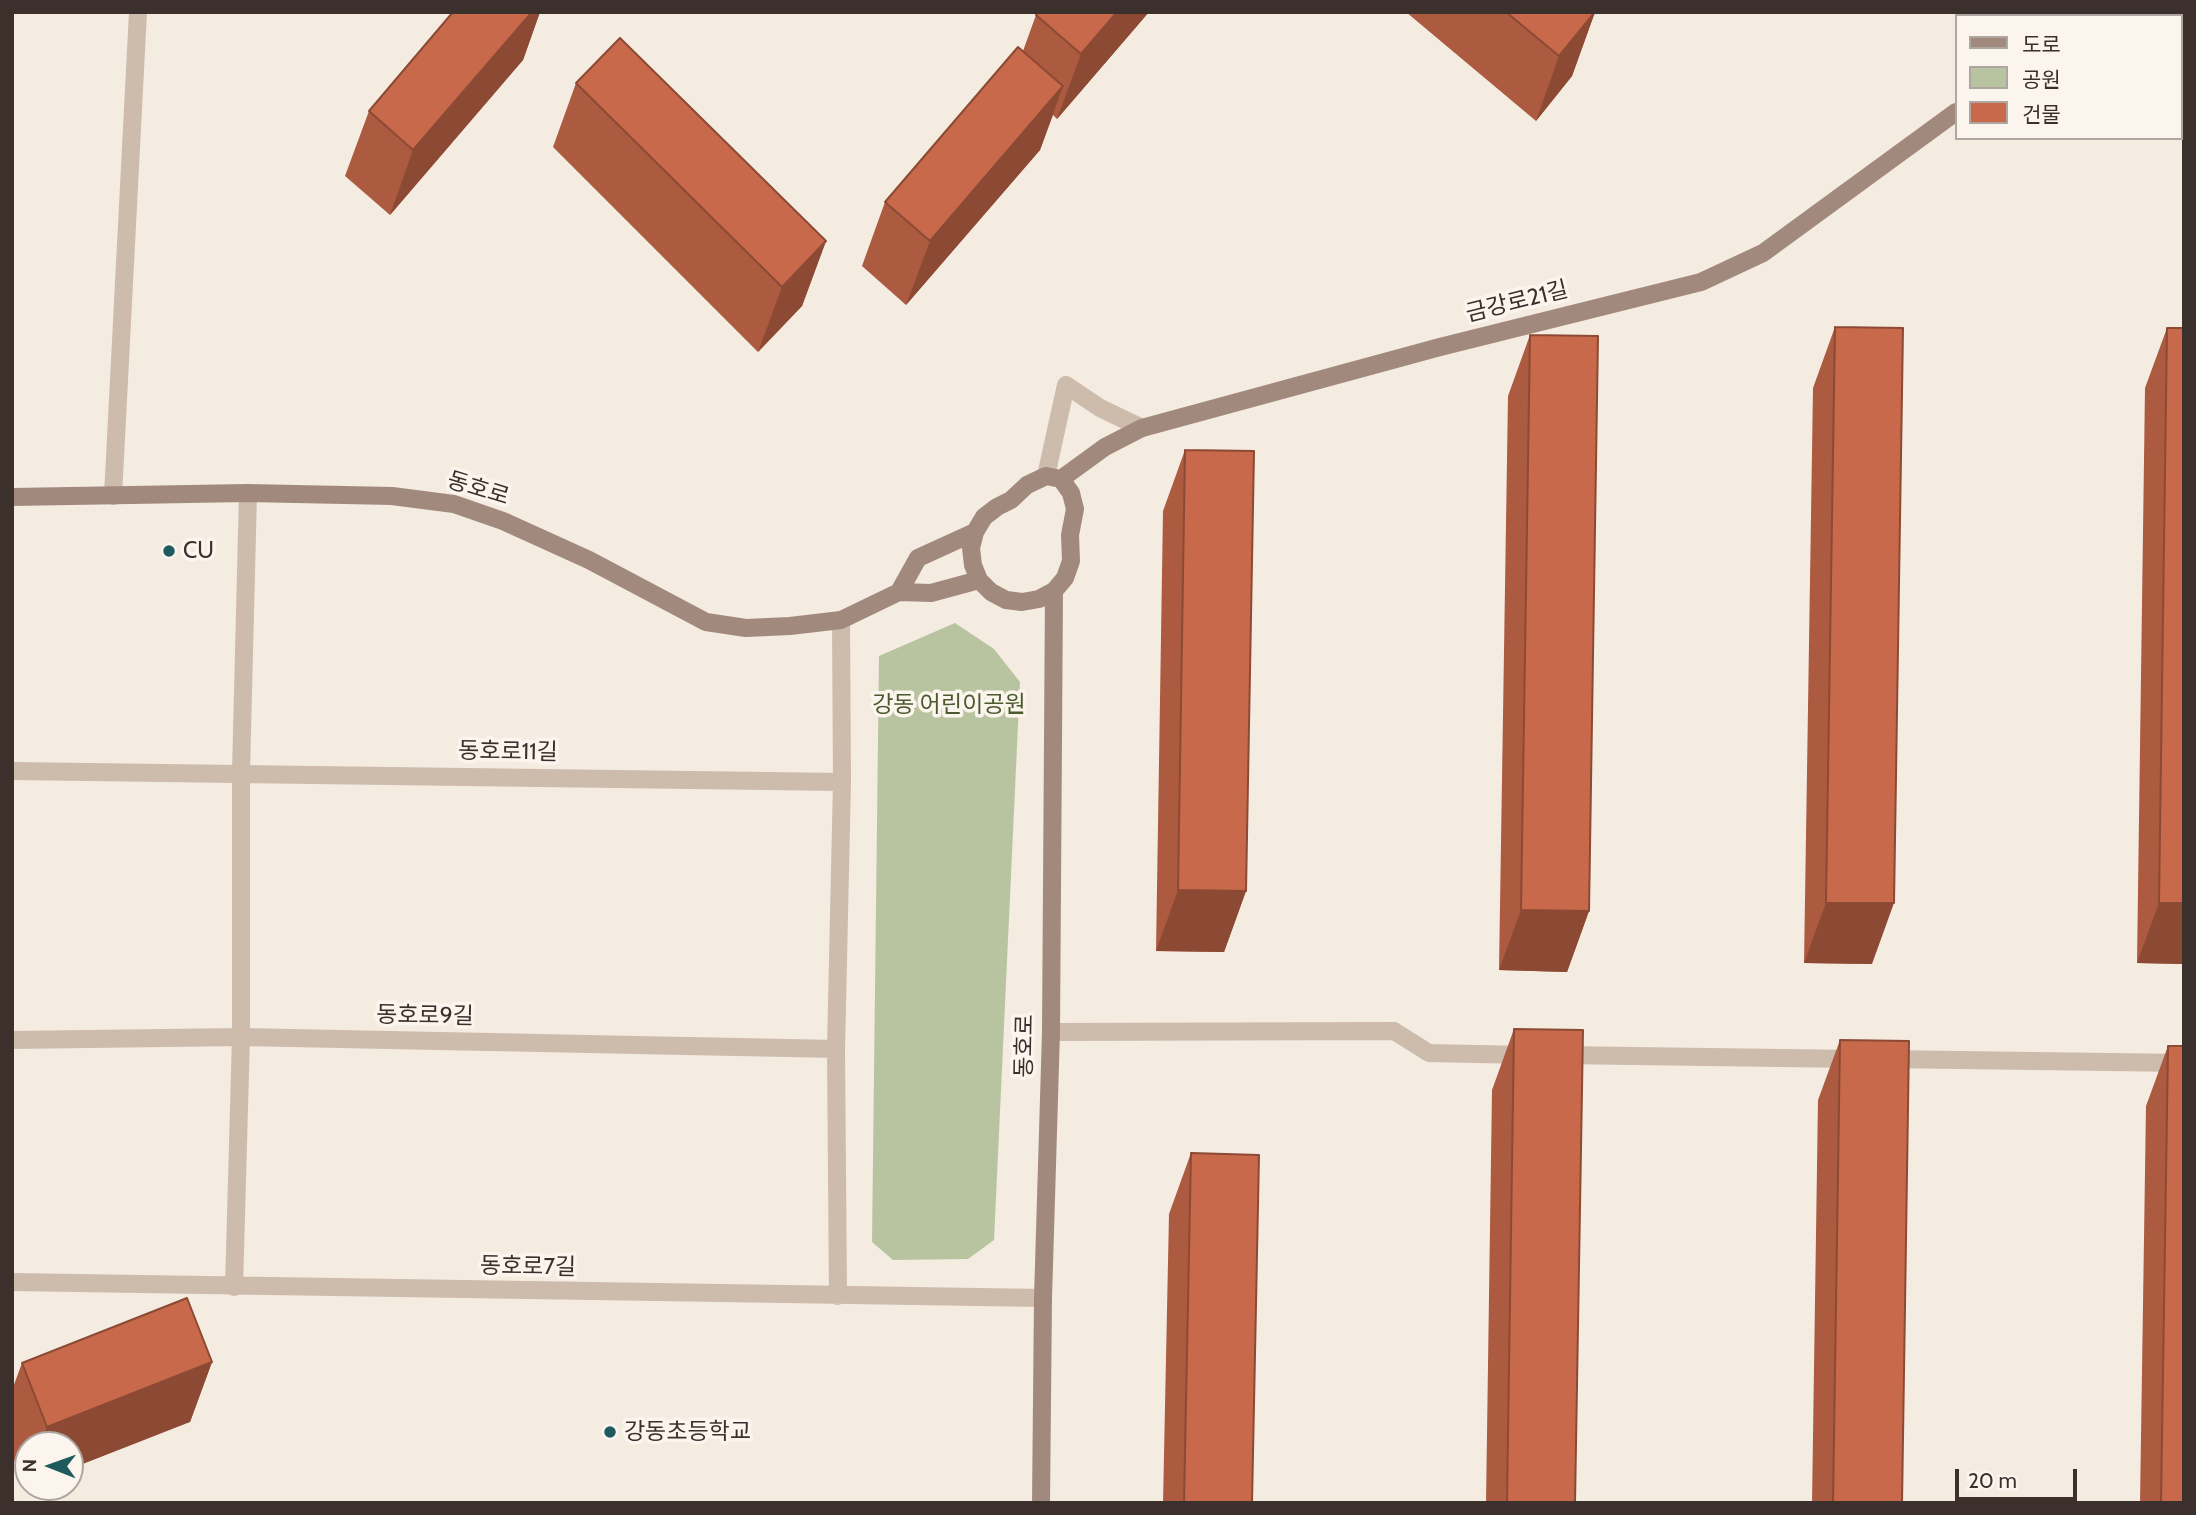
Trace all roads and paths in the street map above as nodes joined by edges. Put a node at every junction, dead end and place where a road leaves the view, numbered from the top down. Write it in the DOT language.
graph roads {
  1 [pos="138,12"];
  2 [pos="1954,113"];
  3 [pos="1142,428"];
  4 [pos="1054,477"];
  5 [pos="248,493"];
  6 [pos="113,496"];
  7 [pos="12,497"];
  8 [pos="975,532"];
  9 [pos="979,580"];
  10 [pos="1054,591"];
  11 [pos="899,592"];
  12 [pos="841,620"];
  13 [pos="12,771"];
  14 [pos="241,772"];
  15 [pos="842,782"];
  16 [pos="1051,1032"];
  17 [pos="241,1037"];
  18 [pos="12,1040"];
  19 [pos="836,1049"];
  20 [pos="2184,1063"];
  21 [pos="12,1282"];
  22 [pos="234,1287"];
  23 [pos="838,1296"];
  24 [pos="1043,1298"];
  25 [pos="1041,1503"];
  1 -- 6 [label="street"];
  2 -- 3 [label="street, 금강로21길"];
  3 -- 4 [label="street, 금강로21길"];
  3 -- 4 [label="street"];
  4 -- 8 [label="street"];
  4 -- 10 [label="street"];
  5 -- 6 [label="street, 동호로"];
  5 -- 12 [label="street, 동호로"];
  5 -- 14 [label="street"];
  6 -- 7 [label="street, 동호로"];
  8 -- 9 [label="street"];
  8 -- 11 [label="street"];
  9 -- 10 [label="street"];
  9 -- 11 [label="street"];
  10 -- 16 [label="street, 동호로"];
  11 -- 12 [label="street, 동호로"];
  12 -- 15 [label="street"];
  13 -- 14 [label="street, 동호로11길"];
  14 -- 15 [label="street, 동호로11길"];
  14 -- 17 [label="street"];
  15 -- 19 [label="street"];
  16 -- 20 [label="street"];
  16 -- 24 [label="street, 동호로"];
  17 -- 18 [label="street, 동호로9길"];
  17 -- 19 [label="street, 동호로9길"];
  17 -- 22 [label="street"];
  19 -- 23 [label="street"];
  21 -- 22 [label="street, 동호로7길"];
  22 -- 23 [label="street, 동호로7길"];
  23 -- 24 [label="street, 동호로7길"];
  24 -- 25 [label="street, 동호로"];
}
